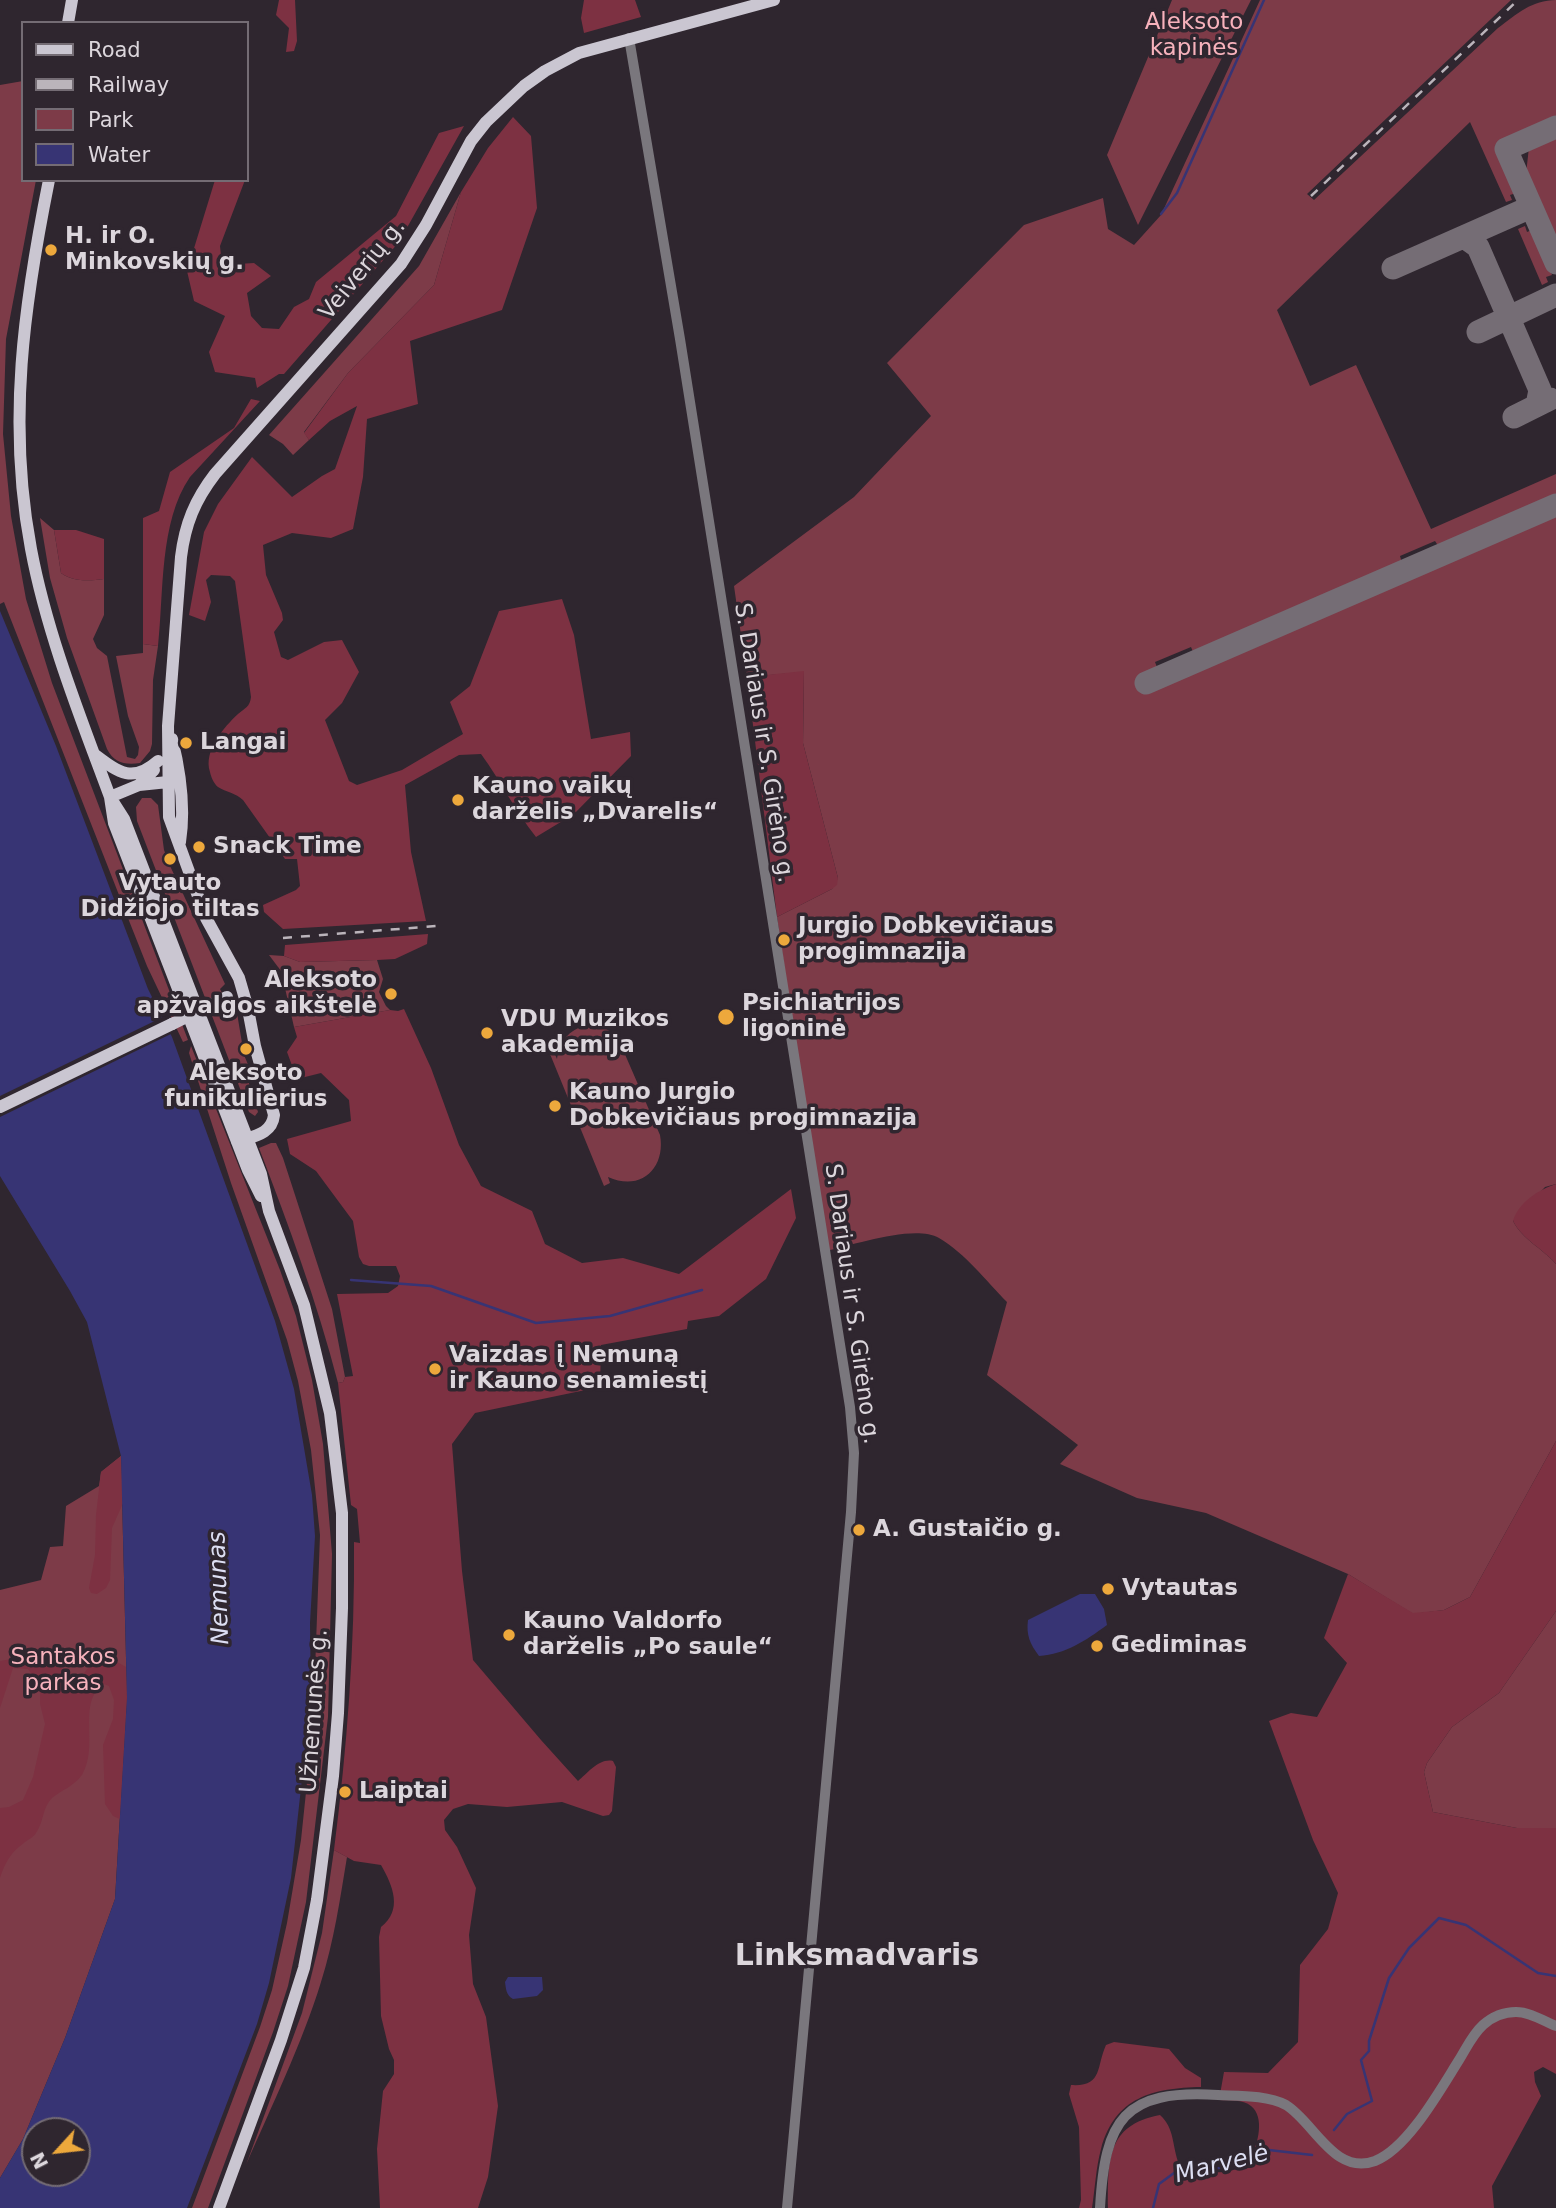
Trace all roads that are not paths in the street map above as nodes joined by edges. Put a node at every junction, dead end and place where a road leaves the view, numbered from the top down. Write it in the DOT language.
graph roads {
  1 [pos="72,0"];
  2 [pos="774,0"];
  3 [pos="68,21"];
  4 [pos="629,38"];
  5 [pos="49,182"];
  6 [pos="168,726"];
  7 [pos="94,754"];
  8 [pos="177,756"];
  9 [pos="158,761"];
  10 [pos="168,782"];
  11 [pos="139,785"];
  12 [pos="110,797"];
  13 [pos="179,843"];
  14 [pos="242,990"];
  15 [pos="0,1107"];
  16 [pos="238,1114"];
  17 [pos="269,1130"];
  18 [pos="242,1140"];
  19 [pos="1556,2026"];
  20 [pos="219,2208"];
  21 [pos="787,2208"];
  22 [pos="1100,2208"];
  1 -- 3 [label="main road"];
  2 -- 4 [label="main road, Veiverių g."];
  4 -- 6 [label="main road, Veiverių g."];
  4 -- 21 [label="street, S. Dariaus ir S. Girėno g."];
  5 -- 7 [label="main road"];
  6 -- 8 [label="main road, Veiverių g."];
  6 -- 9 [label="main road"];
  6 -- 10 [label="main road, Veiverių g."];
  7 -- 9 [label="main road"];
  7 -- 12 [label="main road"];
  8 -- 10 [label="main road"];
  8 -- 13 [label="main road, Veiverių g."];
  9 -- 11 [label="main road"];
  10 -- 11 [label="main road"];
  10 -- 13 [label="main road, Veiverių g."];
  11 -- 12 [label="main road"];
  12 -- 16 [label="main road"];
  12 -- 18 [label="main road"];
  13 -- 14 [label="main road, Veiverių g."];
  14 -- 15 [label="main road, bridge"];
  14 -- 17 [label="main road, Veiverių g."];
  16 -- 17 [label="main road"];
  16 -- 18 [label="main road"];
  17 -- 18 [label="main road"];
  18 -- 20 [label="main road, Užnemunės g."];
  19 -- 22 [label="street"];
}
